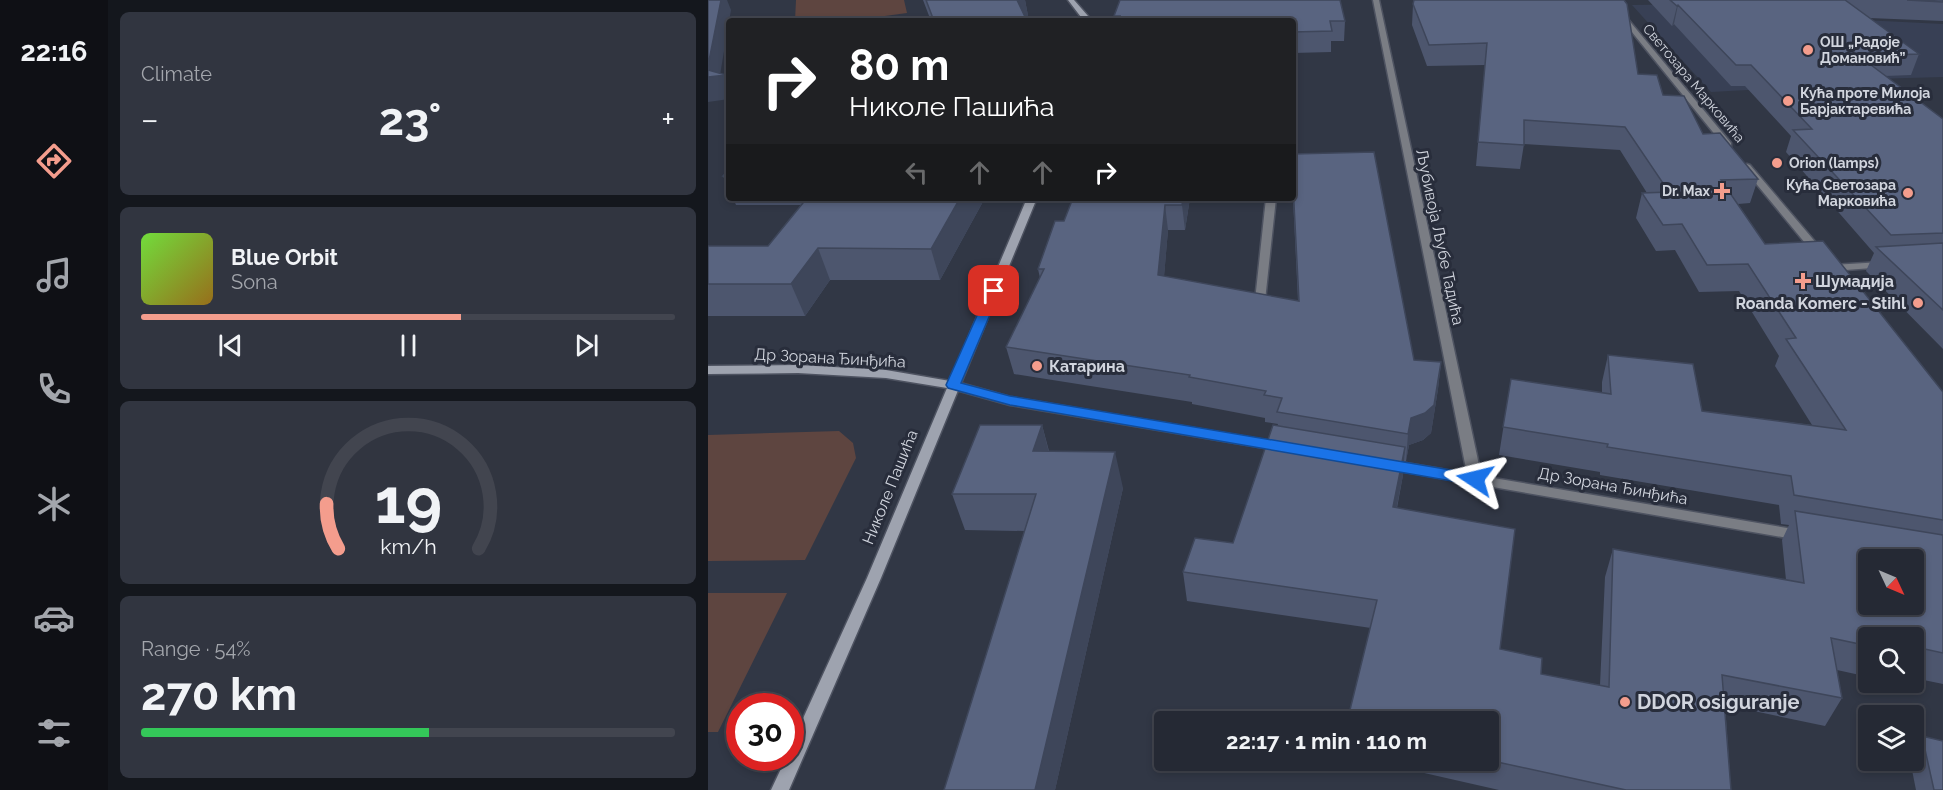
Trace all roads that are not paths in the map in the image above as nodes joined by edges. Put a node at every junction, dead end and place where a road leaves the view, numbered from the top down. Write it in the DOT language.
graph roads {
  1 [pos="1071,0"];
  2 [pos="1376,0"];
  3 [pos="1609,0"];
  4 [pos="1086,18"];
  5 [pos="1734,151"];
  6 [pos="1741,160"];
  7 [pos="1031,201"];
  8 [pos="1271,201"];
  9 [pos="1888,265"];
  10 [pos="1832,268"];
  11 [pos="1839,277"];
  12 [pos="1259,310"];
  13 [pos="708,370"];
  14 [pos="953,385"];
  15 [pos="1301,450"];
  16 [pos="1370,462"];
  17 [pos="1475,479"];
  18 [pos="1814,537"];
  19 [pos="780,790"];
  1 -- 4 [label="street"];
  2 -- 17 [label="street, Љубивоја Љубе Тадића"];
  3 -- 5 [label="street, Светозара Марковића"];
  6 -- 10 [label="street, Светозара Марковића"];
  7 -- 14 [label="street, Николе Пашића"];
  8 -- 12 [label="street"];
  9 -- 10 [label="street"];
  10 -- 11 [label="street, Светозара Марковића"];
  13 -- 14 [label="street, Др Зорана Ђинђића"];
  14 -- 15 [label="street, Др Зорана Ђинђића"];
  14 -- 19 [label="street, Николе Пашића"];
  16 -- 17 [label="street, Др Зорана Ђинђића"];
  17 -- 18 [label="street, Др Зорана Ђинђића"];
}
